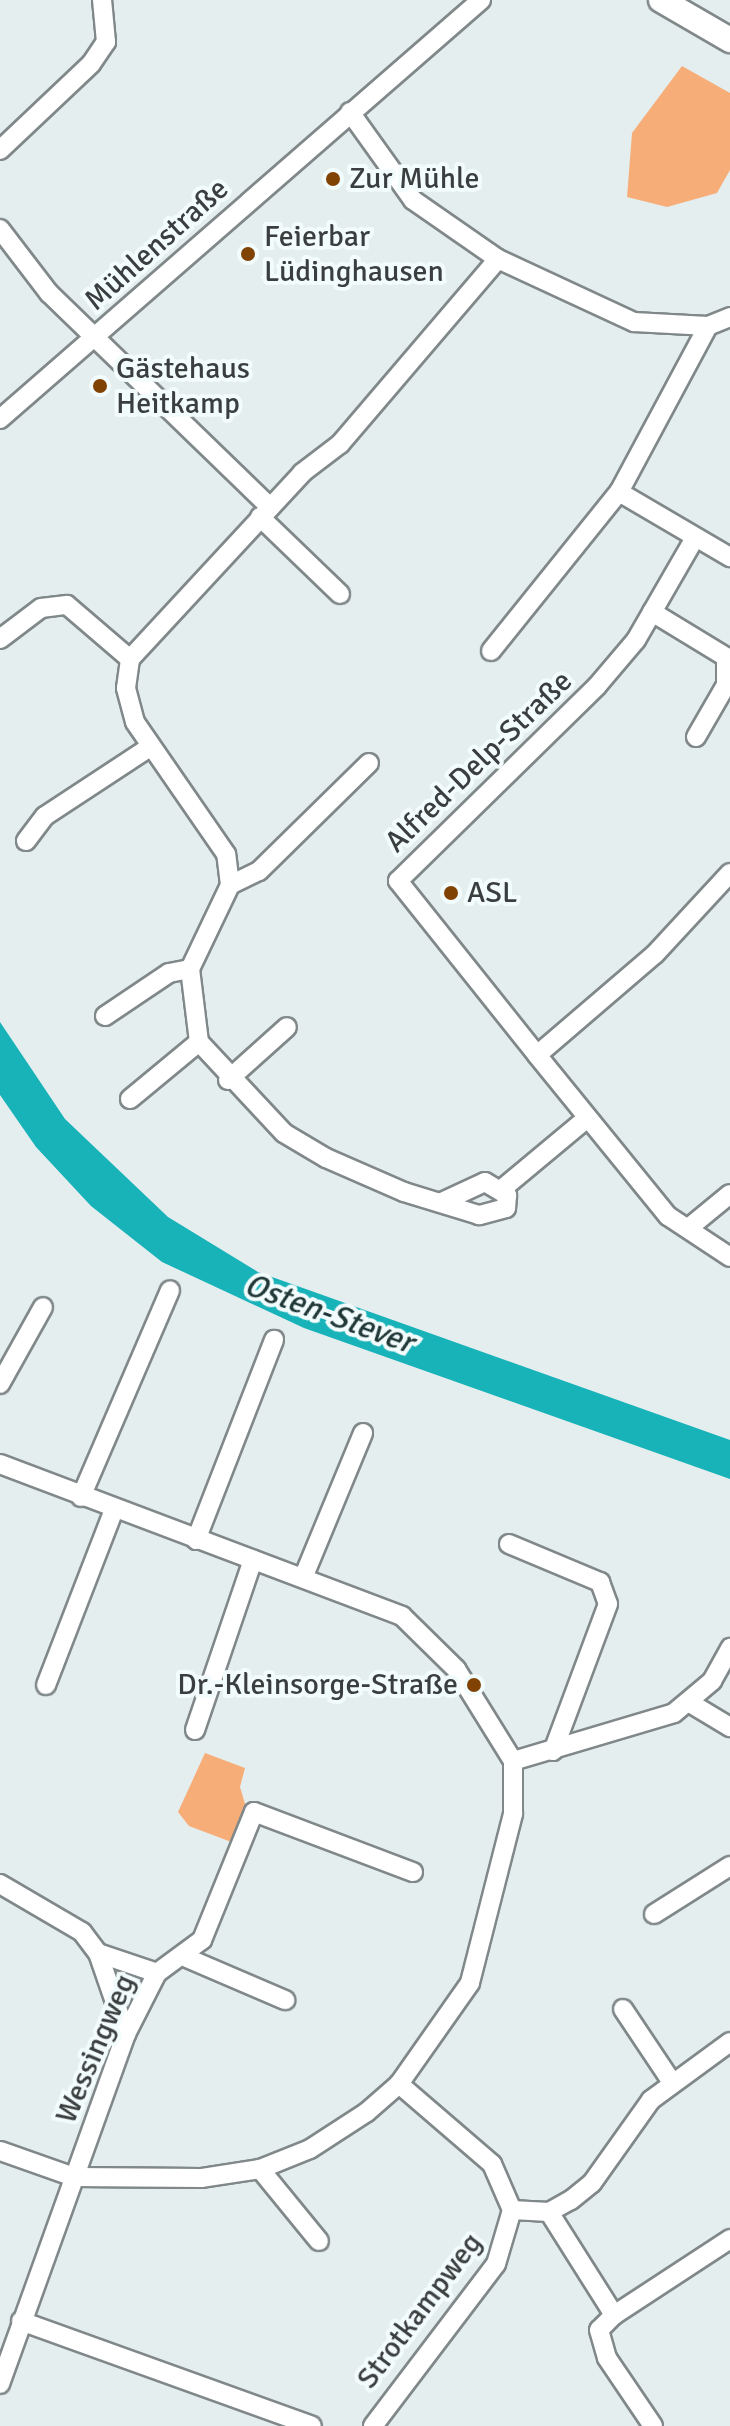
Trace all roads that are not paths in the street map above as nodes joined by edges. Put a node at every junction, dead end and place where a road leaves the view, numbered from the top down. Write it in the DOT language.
graph roads {
  1 [pos="102,0"];
  2 [pos="481,0"];
  3 [pos="661,0"];
  4 [pos="730,40"];
  5 [pos="350,112"];
  6 [pos="0,150"];
  7 [pos="0,229"];
  8 [pos="498,259"];
  9 [pos="730,317"];
  10 [pos="708,326"];
  11 [pos="98,337"];
  12 [pos="0,419"];
  13 [pos="619,492"];
  14 [pos="265,512"];
  15 [pos="695,538"];
  16 [pos="730,557"];
  17 [pos="340,594"];
  18 [pos="652,612"];
  19 [pos="0,639"];
  20 [pos="491,651"];
  21 [pos="728,658"];
  22 [pos="130,659"];
  23 [pos="696,737"];
  24 [pos="150,747"];
  25 [pos="369,763"];
  26 [pos="26,841"];
  27 [pos="730,873"];
  28 [pos="230,885"];
  29 [pos="190,969"];
  30 [pos="105,1016"];
  31 [pos="287,1027"];
  32 [pos="199,1042"];
  33 [pos="537,1055"];
  34 [pos="228,1080"];
  35 [pos="130,1099"];
  36 [pos="586,1119"];
  37 [pos="502,1189"];
  38 [pos="730,1194"];
  39 [pos="442,1202"];
  40 [pos="691,1226"];
  41 [pos="730,1257"];
  42 [pos="170,1290"];
  43 [pos="43,1307"];
  44 [pos="274,1340"];
  45 [pos="0,1384"];
  46 [pos="363,1433"];
  47 [pos="0,1464"];
  48 [pos="81,1497"];
  49 [pos="114,1510"];
  50 [pos="196,1540"];
  51 [pos="509,1544"];
  52 [pos="253,1560"];
  53 [pos="303,1578"];
  54 [pos="730,1648"];
  55 [pos="46,1685"];
  56 [pos="690,1703"];
  57 [pos="730,1727"];
  58 [pos="195,1730"];
  59 [pos="553,1751"];
  60 [pos="513,1761"];
  61 [pos="730,1866"];
  62 [pos="413,1872"];
  63 [pos="0,1884"];
  64 [pos="654,1914"];
  65 [pos="98,1953"];
  66 [pos="187,1958"];
  67 [pos="157,1973"];
  68 [pos="285,2000"];
  69 [pos="623,2009"];
  70 [pos="126,2034"];
  71 [pos="730,2042"];
  72 [pos="671,2081"];
  73 [pos="399,2084"];
  74 [pos="0,2151"];
  75 [pos="260,2169"];
  76 [pos="74,2177"];
  77 [pos="512,2210"];
  78 [pos="549,2212"];
  79 [pos="730,2239"];
  80 [pos="319,2241"];
  81 [pos="614,2315"];
  82 [pos="21,2321"];
  83 [pos="0,2384"];
  84 [pos="312,2426"];
  85 [pos="373,2426"];
  86 [pos="653,2426"];
  1 -- 6 [label="street"];
  2 -- 5 [label="street, Mühlenstraße"];
  3 -- 4 [label="main road"];
  5 -- 8 [label="street"];
  5 -- 11 [label="street, Mühlenstraße"];
  7 -- 11 [label="street"];
  8 -- 10 [label="street"];
  8 -- 14 [label="street"];
  9 -- 10 [label="street"];
  10 -- 13 [label="street"];
  11 -- 12 [label="street, Mühlenstraße"];
  11 -- 14 [label="street"];
  13 -- 15 [label="street"];
  13 -- 20 [label="street"];
  14 -- 17 [label="street"];
  14 -- 22 [label="street"];
  15 -- 16 [label="street"];
  15 -- 18 [label="street, Alfred-Delp-Straße"];
  18 -- 21 [label="street"];
  18 -- 33 [label="street, Alfred-Delp-Straße"];
  19 -- 22 [label="street"];
  21 -- 23 [label="street"];
  22 -- 24 [label="street"];
  24 -- 26 [label="street"];
  24 -- 28 [label="street"];
  25 -- 28 [label="street"];
  27 -- 33 [label="street"];
  28 -- 29 [label="street"];
  29 -- 30 [label="street"];
  29 -- 32 [label="street"];
  31 -- 34 [label="street"];
  32 -- 34 [label="street"];
  32 -- 35 [label="street"];
  33 -- 36 [label="street"];
  34 -- 39 [label="street"];
  36 -- 37 [label="street"];
  36 -- 40 [label="street"];
  37 -- 39 [label="street"];
  37 -- 39 [label="street"];
  38 -- 40 [label="street"];
  40 -- 41 [label="street"];
  42 -- 48 [label="street"];
  43 -- 45 [label="street"];
  44 -- 50 [label="street"];
  46 -- 53 [label="street"];
  47 -- 48 [label="street"];
  48 -- 49 [label="street"];
  49 -- 50 [label="street"];
  49 -- 55 [label="street"];
  50 -- 52 [label="street"];
  51 -- 59 [label="street"];
  52 -- 53 [label="street"];
  52 -- 58 [label="street"];
  53 -- 60 [label="street"];
  54 -- 56 [label="street"];
  56 -- 57 [label="street"];
  56 -- 59 [label="street"];
  59 -- 60 [label="street"];
  60 -- 73 [label="street"];
  61 -- 64 [label="street"];
  62 -- 66 [label="street"];
  63 -- 65 [label="street"];
  65 -- 67 [label="street"];
  65 -- 70 [label="street"];
  66 -- 67 [label="street, Wessingweg"];
  66 -- 68 [label="street"];
  67 -- 70 [label="street, Wessingweg"];
  69 -- 72 [label="street"];
  70 -- 76 [label="street, Wessingweg"];
  71 -- 72 [label="street"];
  72 -- 78 [label="street"];
  73 -- 75 [label="street"];
  73 -- 77 [label="street, Strotkampweg"];
  74 -- 76 [label="street"];
  75 -- 76 [label="street"];
  75 -- 80 [label="street"];
  76 -- 82 [label="street, Wessingweg"];
  77 -- 78 [label="street"];
  77 -- 85 [label="street, Strotkampweg"];
  78 -- 81 [label="street"];
  79 -- 81 [label="street"];
  81 -- 86 [label="street"];
  82 -- 83 [label="street, Wessingweg"];
  82 -- 84 [label="street"];
}
